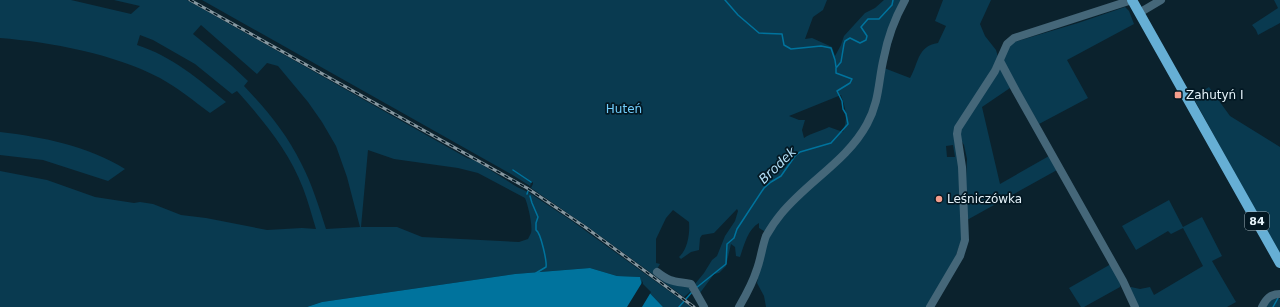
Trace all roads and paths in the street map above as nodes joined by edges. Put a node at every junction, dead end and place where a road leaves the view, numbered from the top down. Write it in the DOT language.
graph roads {
  1 [pos="905,0"];
  2 [pos="1132,0"];
  3 [pos="1161,0"];
  4 [pos="1139,13"];
  5 [pos="1000,60"];
  6 [pos="1280,263"];
  7 [pos="658,272"];
  8 [pos="1280,294"];
  9 [pos="704,307"];
  10 [pos="739,307"];
  11 [pos="930,307"];
  12 [pos="1135,307"];
  13 [pos="1262,307"];
  1 -- 10 [label="street"];
  2 -- 4 [label="main road, 84"];
  2 -- 5 [label="street"];
  3 -- 4 [label="street"];
  4 -- 6 [label="main road, 84"];
  5 -- 11 [label="street"];
  5 -- 12 [label="street"];
  7 -- 9 [label="street"];
  8 -- 13 [label="street"];
}
